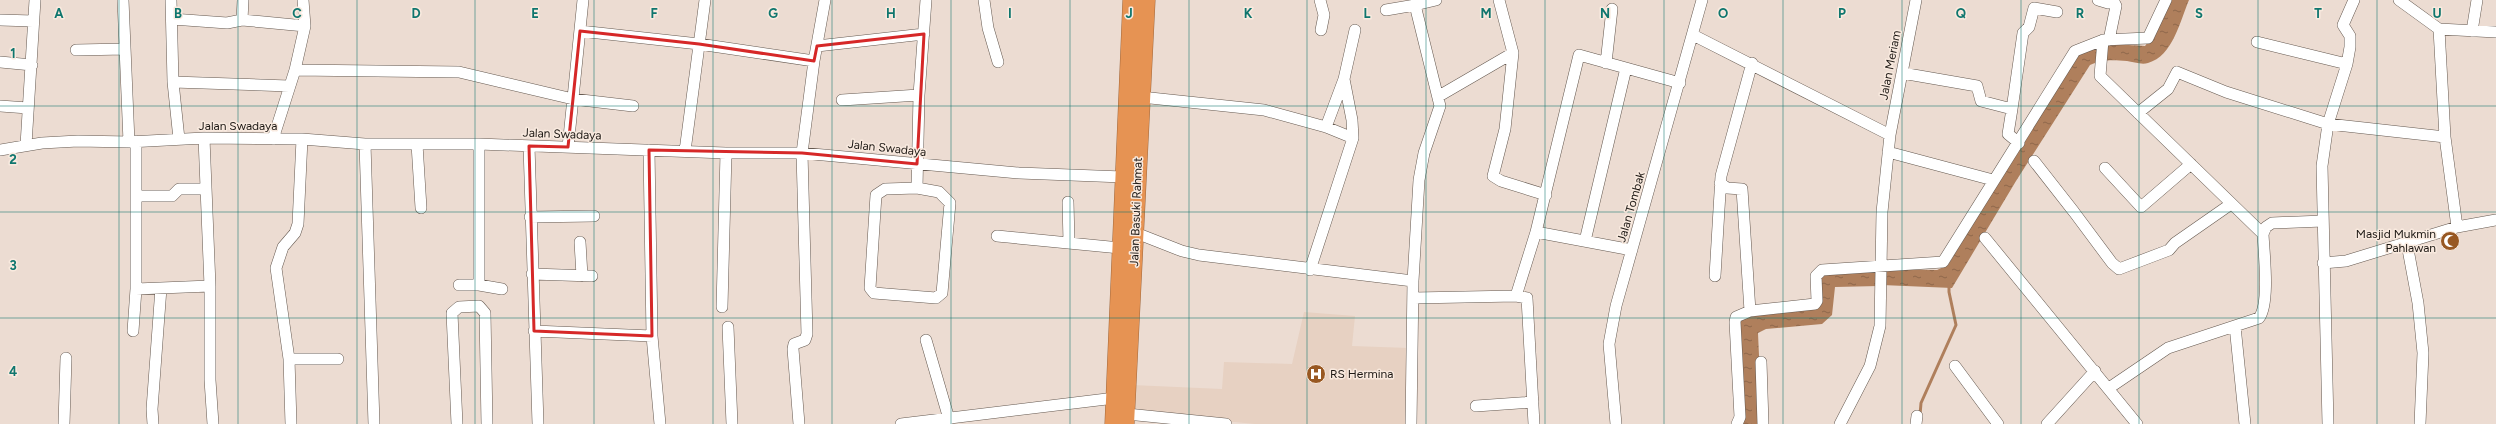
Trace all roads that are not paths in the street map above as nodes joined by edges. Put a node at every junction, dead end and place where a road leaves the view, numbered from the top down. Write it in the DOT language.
graph roads {
  1 [pos="35,0"];
  2 [pos="123,0"];
  3 [pos="171,0"];
  4 [pos="243,0"];
  5 [pos="303,0"];
  6 [pos="583,0"];
  7 [pos="704,0"];
  8 [pos="825,0"];
  9 [pos="926,0"];
  10 [pos="984,0"];
  11 [pos="1131,0"];
  12 [pos="1146,0"];
  13 [pos="1320,0"];
  14 [pos="1436,0"];
  15 [pos="1498,0"];
  16 [pos="1702,0"];
  17 [pos="1916,0"];
  18 [pos="2098,0"];
  19 [pos="2114,0"];
  20 [pos="2166,0"];
  21 [pos="2354,0"];
  22 [pos="2399,0"];
  23 [pos="2477,0"];
  24 [pos="1415,5"];
  25 [pos="1612,9"];
  26 [pos="1386,10"];
  27 [pos="2057,12"];
  28 [pos="172,19"];
  29 [pos="0,20"];
  30 [pos="242,20"];
  31 [pos="33,21"];
  32 [pos="305,26"];
  33 [pos="2439,29"];
  34 [pos="1321,30"];
  35 [pos="1355,30"];
  36 [pos="580,31"];
  37 [pos="2472,31"];
  38 [pos="2496,32"];
  39 [pos="924,34"];
  40 [pos="1693,35"];
  41 [pos="2105,41"];
  42 [pos="2257,42"];
  43 [pos="699,44"];
  44 [pos="817,46"];
  45 [pos="125,49"];
  46 [pos="76,50"];
  47 [pos="1514,53"];
  48 [pos="814,61"];
  49 [pos="0,62"];
  50 [pos="998,62"];
  51 [pos="1606,63"];
  52 [pos="1752,63"];
  53 [pos="2347,64"];
  54 [pos="32,65"];
  55 [pos="1626,68"];
  56 [pos="295,70"];
  57 [pos="1902,73"];
  58 [pos="1344,79"];
  59 [pos="173,82"];
  60 [pos="1680,84"];
  61 [pos="289,86"];
  62 [pos="919,95"];
  63 [pos="1439,96"];
  64 [pos="1141,97"];
  65 [pos="573,99"];
  66 [pos="842,100"];
  67 [pos="0,106"];
  68 [pos="633,106"];
  69 [pos="28,108"];
  70 [pos="2012,109"];
  71 [pos="2138,113"];
  72 [pos="2328,124"];
  73 [pos="1326,127"];
  74 [pos="1890,135"];
  75 [pos="2445,137"];
  76 [pos="204,138"];
  77 [pos="1353,138"];
  78 [pos="179,139"];
  79 [pos="273,139"];
  80 [pos="302,139"];
  81 [pos="133,141"];
  82 [pos="2019,143"];
  83 [pos="365,144"];
  84 [pos="417,144"];
  85 [pos="479,144"];
  86 [pos="26,146"];
  87 [pos="529,146"];
  88 [pos="568,147"];
  89 [pos="0,150"];
  90 [pos="649,150"];
  91 [pos="685,151"];
  92 [pos="1888,152"];
  93 [pos="726,153"];
  94 [pos="802,153"];
  95 [pos="2034,161"];
  96 [pos="917,164"];
  97 [pos="2191,164"];
  98 [pos="2105,168"];
  99 [pos="1123,177"];
  100 [pos="1992,180"];
  101 [pos="1720,183"];
  102 [pos="917,188"];
  103 [pos="205,189"];
  104 [pos="1546,195"];
  105 [pos="138,196"];
  106 [pos="1068,202"];
  107 [pos="2232,204"];
  108 [pos="421,208"];
  109 [pos="594,216"];
  110 [pos="530,217"];
  111 [pos="2496,220"];
  112 [pos="2323,222"];
  113 [pos="2457,227"];
  114 [pos="1536,232"];
  115 [pos="1136,233"];
  116 [pos="2263,234"];
  117 [pos="997,236"];
  118 [pos="1986,238"];
  119 [pos="1585,241"];
  120 [pos="580,242"];
  121 [pos="1068,242"];
  122 [pos="2407,244"];
  123 [pos="1120,248"];
  124 [pos="1632,250"];
  125 [pos="2323,263"];
  126 [pos="1880,267"];
  127 [pos="1310,270"];
  128 [pos="532,274"];
  129 [pos="1715,276"];
  130 [pos="1413,280"];
  131 [pos="479,284"];
  132 [pos="459,285"];
  133 [pos="210,286"];
  134 [pos="161,288"];
  135 [pos="136,289"];
  136 [pos="502,289"];
  137 [pos="1516,296"];
  138 [pos="1414,298"];
  139 [pos="722,307"];
  140 [pos="1750,311"];
  141 [pos="2235,326"];
  142 [pos="728,327"];
  143 [pos="133,331"];
  144 [pos="534,331"];
  145 [pos="652,336"];
  146 [pos="926,340"];
  147 [pos="66,358"];
  148 [pos="289,359"];
  149 [pos="338,359"];
  150 [pos="1761,362"];
  151 [pos="1955,366"];
  152 [pos="2095,371"];
  153 [pos="2109,388"];
  154 [pos="1533,402"];
  155 [pos="1476,406"];
  156 [pos="1120,415"];
  157 [pos="949,419"];
  158 [pos="1992,421"];
  159 [pos="64,424"];
  160 [pos="153,424"];
  161 [pos="213,424"];
  162 [pos="291,424"];
  163 [pos="374,424"];
  164 [pos="456,424"];
  165 [pos="487,424"];
  166 [pos="538,424"];
  167 [pos="660,424"];
  168 [pos="732,424"];
  169 [pos="799,424"];
  170 [pos="901,424"];
  171 [pos="1226,424"];
  172 [pos="1411,424"];
  173 [pos="1534,424"];
  174 [pos="1616,424"];
  175 [pos="1737,424"];
  176 [pos="1763,424"];
  177 [pos="1840,424"];
  178 [pos="2047,424"];
  179 [pos="2137,424"];
  180 [pos="2245,424"];
  181 [pos="2328,424"];
  182 [pos="2420,424"];
  1 -- 31 [label="street"];
  2 -- 45 [label="street"];
  3 -- 28 [label="street"];
  4 -- 30 [label="street"];
  5 -- 32 [label="street"];
  6 -- 36 [label="street"];
  7 -- 43 [label="street"];
  8 -- 44 [label="street"];
  9 -- 39 [label="street"];
  10 -- 50 [label="street"];
  11 -- 99 [label="highway, Jalan Basuki Rahmat"];
  12 -- 64 [label="highway, Jalan Basuki Rahmat"];
  13 -- 34 [label="street"];
  14 -- 24 [label="street"];
  15 -- 47 [label="street"];
  16 -- 40 [label="street, Jalan Tombak"];
  17 -- 57 [label="street, Jalan Meriam"];
  18 -- 19 [label="street"];
  19 -- 41 [label="street"];
  20 -- 41 [label="street"];
  21 -- 53 [label="street"];
  22 -- 33 [label="street"];
  23 -- 37 [label="street"];
  24 -- 26 [label="street"];
  24 -- 63 [label="street"];
  25 -- 51 [label="street"];
  27 -- 70 [label="street"];
  28 -- 30 [label="street"];
  28 -- 59 [label="street"];
  29 -- 31 [label="street"];
  30 -- 32 [label="street"];
  31 -- 54 [label="street"];
  32 -- 56 [label="street"];
  33 -- 37 [label="street"];
  33 -- 75 [label="street"];
  35 -- 58 [label="street"];
  36 -- 43 [label="street"];
  36 -- 65 [label="street"];
  37 -- 38 [label="street"];
  39 -- 44 [label="street"];
  39 -- 62 [label="street"];
  40 -- 52 [label="street"];
  40 -- 60 [label="street, Jalan Tombak"];
  41 -- 71 [label="street"];
  41 -- 82 [label="street"];
  42 -- 53 [label="street"];
  43 -- 48 [label="street"];
  43 -- 91 [label="street"];
  44 -- 48 [label="street"];
  45 -- 46 [label="street"];
  45 -- 81 [label="street"];
  47 -- 63 [label="street"];
  47 -- 104 [label="street"];
  48 -- 94 [label="street"];
  49 -- 54 [label="street"];
  51 -- 55 [label="street"];
  51 -- 104 [label="street"];
  52 -- 74 [label="street"];
  52 -- 101 [label="street"];
  53 -- 72 [label="street"];
  54 -- 69 [label="street"];
  55 -- 60 [label="street"];
  55 -- 119 [label="street"];
  56 -- 61 [label="street"];
  56 -- 65 [label="street"];
  57 -- 70 [label="street"];
  57 -- 74 [label="street, Jalan Meriam"];
  58 -- 73 [label="street"];
  58 -- 77 [label="street"];
  59 -- 61 [label="street"];
  59 -- 78 [label="street"];
  60 -- 124 [label="street, Jalan Tombak"];
  61 -- 79 [label="street"];
  62 -- 66 [label="street"];
  62 -- 96 [label="street"];
  63 -- 130 [label="street"];
  64 -- 73 [label="street"];
  64 -- 115 [label="highway, Jalan Basuki Rahmat"];
  65 -- 68 [label="street"];
  65 -- 88 [label="street"];
  67 -- 69 [label="street"];
  69 -- 86 [label="street"];
  70 -- 82 [label="street"];
  71 -- 72 [label="street"];
  71 -- 97 [label="street"];
  72 -- 75 [label="street"];
  72 -- 112 [label="street"];
  73 -- 77 [label="street"];
  74 -- 92 [label="street, Jalan Meriam"];
  75 -- 113 [label="street"];
  76 -- 78 [label="street, Jalan Swadaya"];
  76 -- 79 [label="street, Jalan Swadaya"];
  76 -- 103 [label="street"];
  77 -- 127 [label="street"];
  78 -- 81 [label="street, Jalan Swadaya"];
  79 -- 80 [label="street, Jalan Swadaya"];
  80 -- 83 [label="street, Jalan Swadaya"];
  80 -- 148 [label="street"];
  81 -- 86 [label="street, Jalan Swadaya"];
  81 -- 105 [label="street"];
  82 -- 100 [label="street"];
  83 -- 84 [label="street, Jalan Swadaya"];
  83 -- 163 [label="street"];
  84 -- 85 [label="street, Jalan Swadaya"];
  84 -- 108 [label="street"];
  85 -- 87 [label="street, Jalan Swadaya"];
  85 -- 131 [label="street"];
  86 -- 89 [label="street, Jalan Swadaya"];
  87 -- 88 [label="street, Jalan Swadaya"];
  87 -- 110 [label="street"];
  88 -- 90 [label="street, Jalan Swadaya"];
  90 -- 91 [label="street, Jalan Swadaya"];
  90 -- 145 [label="street"];
  91 -- 93 [label="street, Jalan Swadaya"];
  92 -- 100 [label="street"];
  92 -- 126 [label="street, Jalan Meriam"];
  93 -- 94 [label="street, Jalan Swadaya"];
  93 -- 139 [label="street"];
  94 -- 96 [label="street, Jalan Swadaya"];
  94 -- 169 [label="street"];
  95 -- 107 [label="street"];
  96 -- 99 [label="street, Jalan Swadaya"];
  96 -- 102 [label="street"];
  97 -- 98 [label="street"];
  97 -- 107 [label="street"];
  99 -- 123 [label="highway, Jalan Basuki Rahmat"];
  100 -- 126 [label="street"];
  101 -- 129 [label="street"];
  101 -- 140 [label="street"];
  102 -- 102 [label="street"];
  103 -- 105 [label="street"];
  103 -- 133 [label="street"];
  104 -- 114 [label="street"];
  105 -- 135 [label="street"];
  106 -- 121 [label="street"];
  107 -- 116 [label="street"];
  109 -- 110 [label="street"];
  110 -- 128 [label="street"];
  111 -- 113 [label="street"];
  112 -- 116 [label="street"];
  112 -- 125 [label="street"];
  113 -- 122 [label="street"];
  114 -- 119 [label="street"];
  114 -- 137 [label="street"];
  115 -- 127 [label="street"];
  115 -- 156 [label="highway, Jalan Basuki Rahmat"];
  116 -- 141 [label="street"];
  117 -- 121 [label="street"];
  118 -- 152 [label="street"];
  119 -- 124 [label="street"];
  120 -- 128 [label="street"];
  121 -- 123 [label="street"];
  122 -- 125 [label="street"];
  122 -- 182 [label="street"];
  123 -- 156 [label="highway, Jalan Basuki Rahmat"];
  124 -- 174 [label="street, Jalan Tombak"];
  125 -- 181 [label="street"];
  126 -- 140 [label="street"];
  126 -- 177 [label="street, Jalan Meriam"];
  127 -- 130 [label="street"];
  128 -- 144 [label="street"];
  130 -- 138 [label="street"];
  131 -- 132 [label="street"];
  131 -- 136 [label="street"];
  133 -- 134 [label="street"];
  133 -- 161 [label="street"];
  134 -- 135 [label="street"];
  134 -- 160 [label="street"];
  135 -- 143 [label="street"];
  137 -- 138 [label="street"];
  137 -- 154 [label="street"];
  138 -- 172 [label="street"];
  140 -- 175 [label="street"];
  141 -- 153 [label="street"];
  141 -- 180 [label="street"];
  142 -- 168 [label="street"];
  144 -- 145 [label="street"];
  144 -- 166 [label="street"];
  145 -- 167 [label="street"];
  146 -- 157 [label="street"];
  147 -- 159 [label="street"];
  148 -- 149 [label="street"];
  148 -- 162 [label="street"];
  150 -- 176 [label="street"];
  151 -- 158 [label="street"];
  152 -- 153 [label="street"];
  152 -- 178 [label="street"];
  153 -- 179 [label="street"];
  154 -- 155 [label="street"];
  154 -- 173 [label="street"];
  156 -- 157 [label="street"];
  156 -- 171 [label="street"];
  157 -- 170 [label="street"];
  164 -- 165 [label="street"];
}
